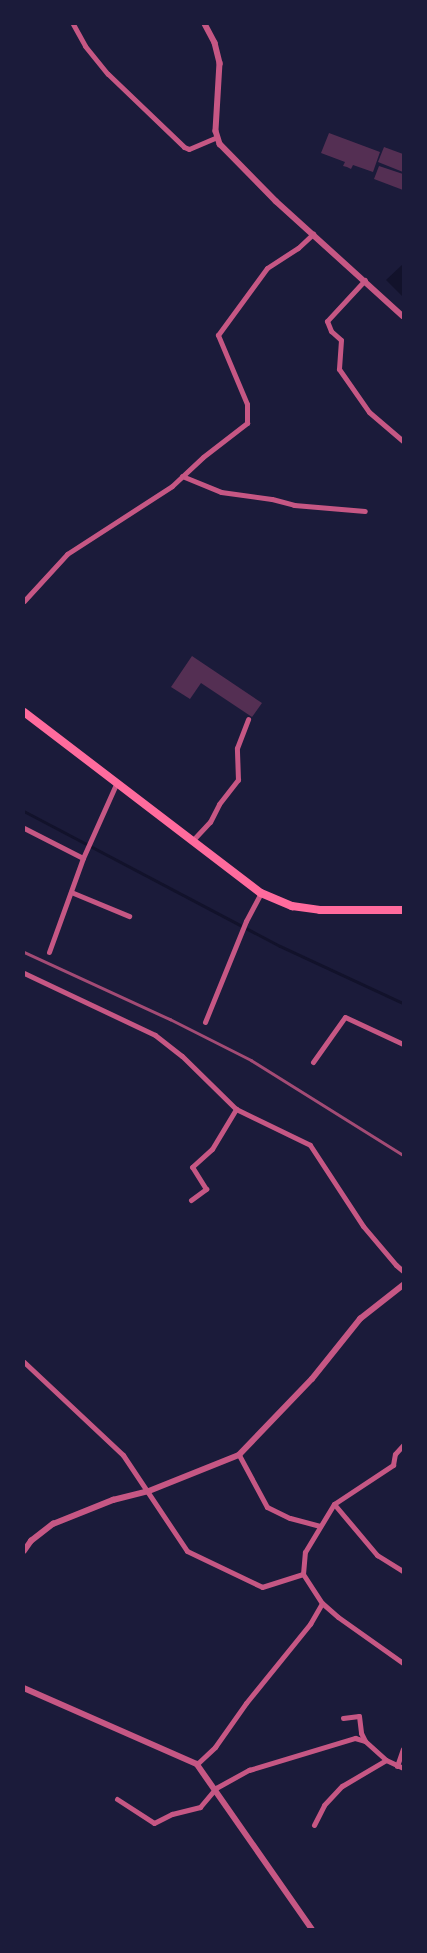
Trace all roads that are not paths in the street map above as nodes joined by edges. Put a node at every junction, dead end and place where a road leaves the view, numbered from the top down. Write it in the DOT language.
graph roads {
  1 [pos="73,24"];
  2 [pos="205,24"];
  3 [pos="217,137"];
  4 [pos="313,234"];
  5 [pos="364,280"];
  6 [pos="403,316"];
  7 [pos="403,441"];
  8 [pos="182,476"];
  9 [pos="365,511"];
  10 [pos="24,601"];
  11 [pos="24,712"];
  12 [pos="248,719"];
  13 [pos="118,782"];
  14 [pos="24,828"];
  15 [pos="192,841"];
  16 [pos="83,858"];
  17 [pos="71,892"];
  18 [pos="261,893"];
  19 [pos="403,910"];
  20 [pos="129,916"];
  21 [pos="49,952"];
  22 [pos="24,973"];
  23 [pos="205,1022"];
  24 [pos="403,1044"];
  25 [pos="313,1062"];
  26 [pos="236,1109"];
  27 [pos="191,1200"];
  28 [pos="403,1270"];
  29 [pos="403,1285"];
  30 [pos="24,1362"];
  31 [pos="401,1446"];
  32 [pos="239,1455"];
  33 [pos="149,1491"];
  34 [pos="334,1504"];
  35 [pos="320,1526"];
  36 [pos="24,1551"];
  37 [pos="403,1571"];
  38 [pos="303,1574"];
  39 [pos="322,1604"];
  40 [pos="403,1663"];
  41 [pos="24,1688"];
  42 [pos="343,1718"];
  43 [pos="365,1741"];
  44 [pos="403,1749"];
  45 [pos="386,1760"];
  46 [pos="197,1764"];
  47 [pos="397,1766"];
  48 [pos="403,1768"];
  49 [pos="216,1788"];
  50 [pos="117,1799"];
  51 [pos="314,1825"];
  52 [pos="312,1929"];
  1 -- 3 [label="street"];
  2 -- 3 [label="street"];
  3 -- 4 [label="street"];
  4 -- 5 [label="street"];
  4 -- 8 [label="street"];
  5 -- 6 [label="street"];
  5 -- 7 [label="street"];
  8 -- 9 [label="street"];
  8 -- 10 [label="street"];
  11 -- 13 [label="main road"];
  12 -- 15 [label="street"];
  13 -- 15 [label="main road"];
  13 -- 16 [label="street"];
  14 -- 16 [label="street"];
  15 -- 18 [label="main road"];
  16 -- 17 [label="street"];
  17 -- 20 [label="street"];
  17 -- 21 [label="street"];
  18 -- 19 [label="main road"];
  18 -- 23 [label="street"];
  22 -- 26 [label="street"];
  24 -- 25 [label="street"];
  26 -- 27 [label="street"];
  26 -- 28 [label="street"];
  29 -- 32 [label="street"];
  30 -- 33 [label="street"];
  31 -- 34 [label="street"];
  32 -- 33 [label="street"];
  32 -- 35 [label="street"];
  33 -- 36 [label="street"];
  33 -- 38 [label="street"];
  34 -- 35 [label="street"];
  34 -- 37 [label="street"];
  35 -- 38 [label="street"];
  38 -- 39 [label="street"];
  39 -- 40 [label="street"];
  39 -- 46 [label="street"];
  41 -- 46 [label="street"];
  42 -- 43 [label="street"];
  43 -- 45 [label="street"];
  43 -- 49 [label="street"];
  44 -- 47 [label="street"];
  45 -- 47 [label="street"];
  45 -- 51 [label="street"];
  46 -- 49 [label="street"];
  47 -- 48 [label="street"];
  49 -- 50 [label="street"];
  49 -- 52 [label="street"];
}
